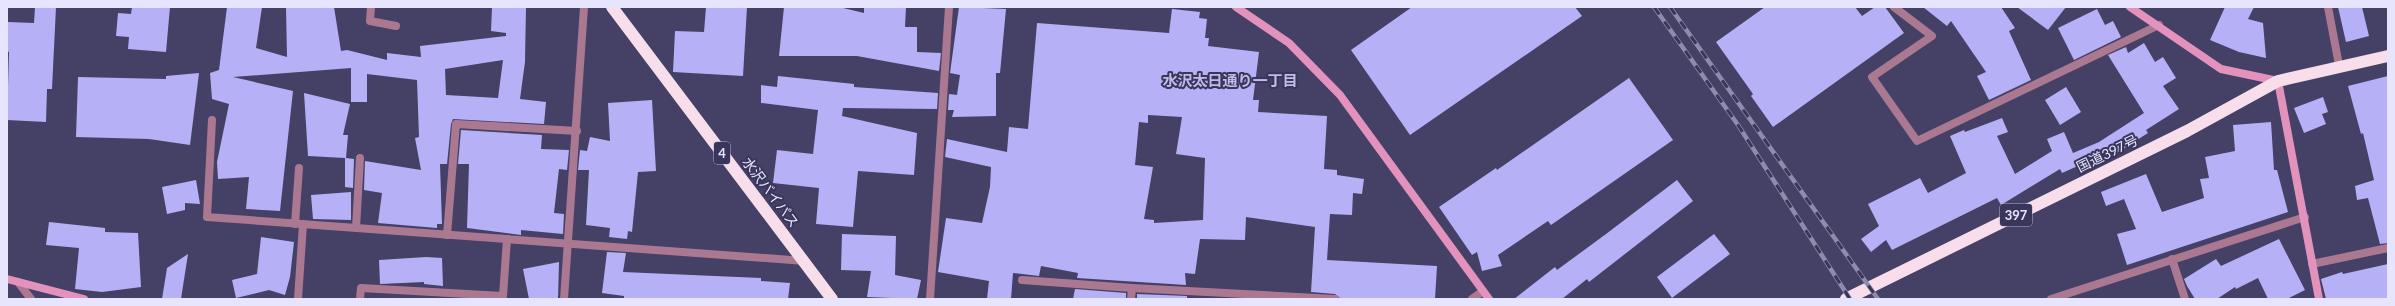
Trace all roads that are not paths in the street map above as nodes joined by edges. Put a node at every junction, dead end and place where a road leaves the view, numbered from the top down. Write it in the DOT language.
graph roads {
  1 [pos="371,7"];
  2 [pos="584,7"];
  3 [pos="612,7"];
  4 [pos="949,7"];
  5 [pos="1236,7"];
  6 [pos="1894,7"];
  7 [pos="2130,7"];
  8 [pos="2328,7"];
  9 [pos="396,26"];
  10 [pos="2159,26"];
  11 [pos="2388,56"];
  12 [pos="2339,65"];
  13 [pos="2278,81"];
  14 [pos="212,120"];
  15 [pos="577,131"];
  16 [pos="360,158"];
  17 [pos="299,168"];
  18 [pos="2304,217"];
  19 [pos="299,224"];
  20 [pos="356,228"];
  21 [pos="447,235"];
  22 [pos="508,239"];
  23 [pos="569,244"];
  24 [pos="2388,248"];
  25 [pos="2172,259"];
  26 [pos="805,261"];
  27 [pos="2312,264"];
  28 [pos="7,279"];
  29 [pos="1022,280"];
  30 [pos="18,282"];
  31 [pos="1132,288"];
  32 [pos="1483,291"];
  33 [pos="31,299"];
  34 [pos="84,299"];
  35 [pos="298,299"];
  36 [pos="360,299"];
  37 [pos="564,299"];
  38 [pos="832,299"];
  39 [pos="930,299"];
  40 [pos="1131,299"];
  41 [pos="1335,299"];
  42 [pos="1472,299"];
  43 [pos="1489,299"];
  44 [pos="1846,299"];
  45 [pos="2051,299"];
  46 [pos="2185,299"];
  47 [pos="2318,299"];
  1 -- 9 [label="street"];
  2 -- 15 [label="street"];
  3 -- 26 [label="highway, 水沢バイパス / 4"];
  4 -- 39 [label="street"];
  5 -- 32 [label="street"];
  6 -- 10 [label="street"];
  7 -- 10 [label="street"];
  8 -- 12 [label="street"];
  10 -- 13 [label="street"];
  11 -- 12 [label="highway, 国道397号 / 397"];
  12 -- 13 [label="highway, 国道397号 / 397"];
  13 -- 18 [label="street"];
  13 -- 44 [label="highway, 国道397号 / 397"];
  14 -- 19 [label="street"];
  15 -- 21 [label="street"];
  15 -- 23 [label="street"];
  16 -- 20 [label="street"];
  17 -- 19 [label="street"];
  18 -- 25 [label="street"];
  18 -- 27 [label="street"];
  19 -- 20 [label="street"];
  19 -- 35 [label="street"];
  20 -- 21 [label="street"];
  21 -- 22 [label="street"];
  22 -- 23 [label="street"];
  22 -- 36 [label="street"];
  23 -- 26 [label="street"];
  23 -- 37 [label="street"];
  24 -- 27 [label="street"];
  25 -- 45 [label="street"];
  25 -- 46 [label="street"];
  26 -- 38 [label="highway, 水沢バイパス / 4"];
  27 -- 47 [label="street"];
  28 -- 30 [label="street"];
  29 -- 31 [label="street"];
  30 -- 33 [label="street"];
  30 -- 34 [label="street"];
  31 -- 40 [label="street"];
  31 -- 41 [label="street"];
  32 -- 42 [label="street"];
  32 -- 43 [label="street"];
}
